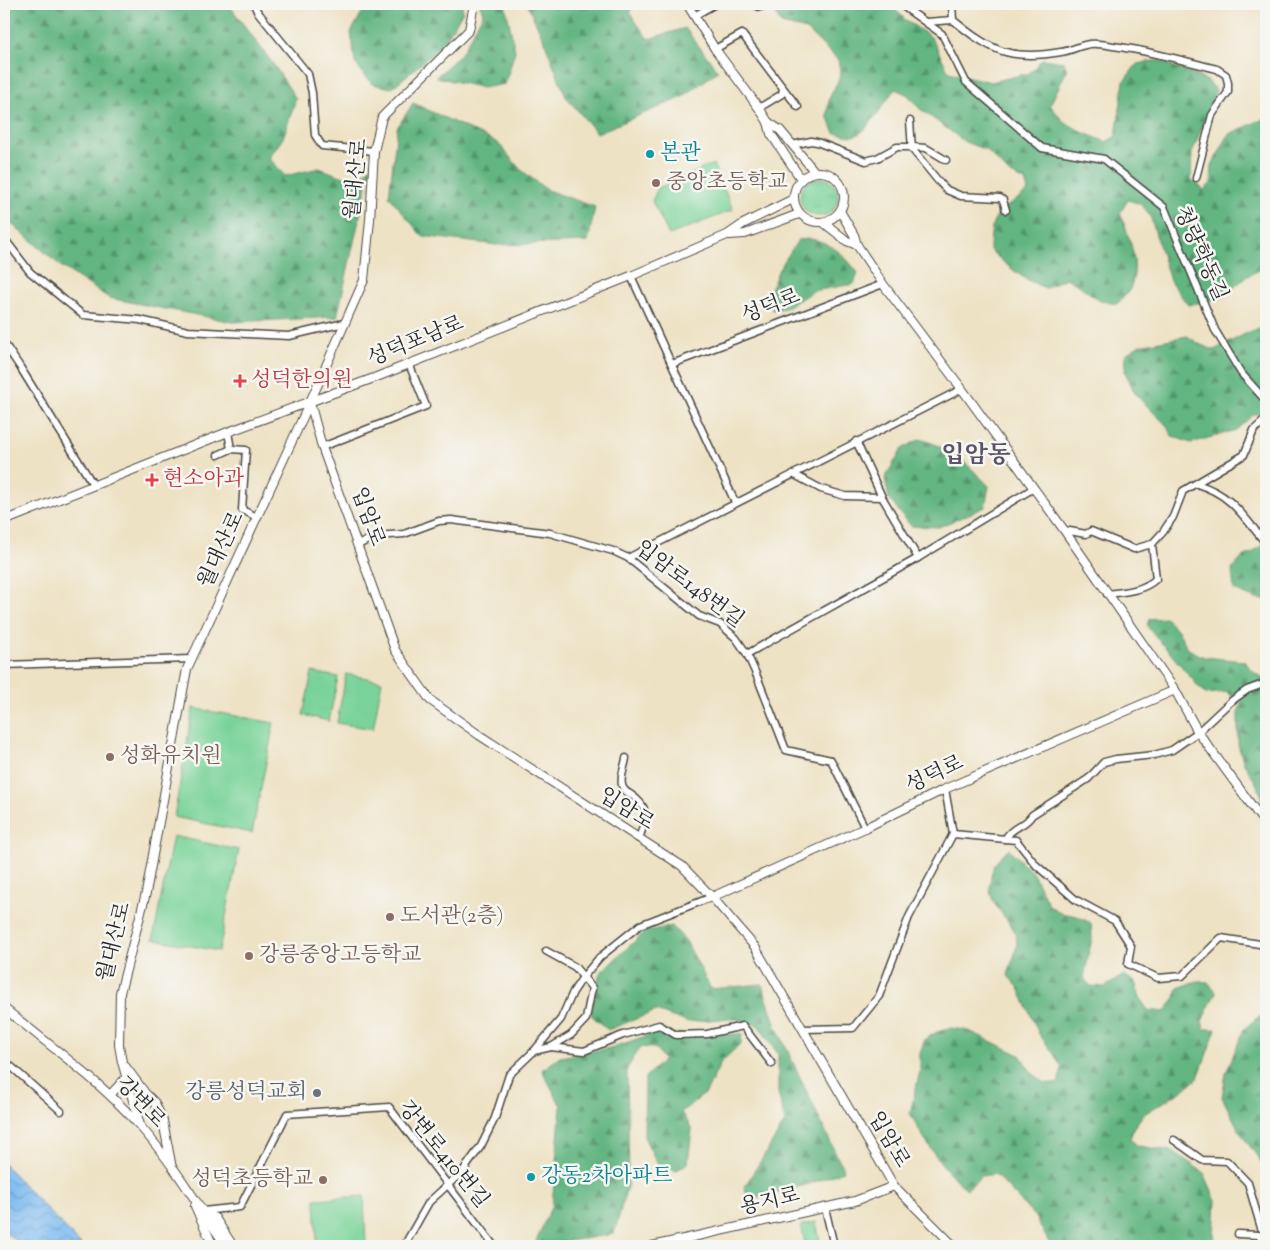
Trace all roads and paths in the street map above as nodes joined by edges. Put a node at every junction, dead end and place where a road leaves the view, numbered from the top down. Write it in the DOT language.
graph roads {
  1 [pos="254,4"];
  2 [pos="474,4"];
  3 [pos="687,4"];
  4 [pos="714,4"];
  5 [pos="753,4"];
  6 [pos="770,4"];
  7 [pos="900,4"];
  8 [pos="952,4"];
  9 [pos="694,16"];
  10 [pos="953,20"];
  11 [pos="926,22"];
  12 [pos="716,49"];
  13 [pos="783,88"];
  14 [pos="798,107"];
  15 [pos="759,108"];
  16 [pos="910,120"];
  17 [pos="768,122"];
  18 [pos="792,145"];
  19 [pos="912,147"];
  20 [pos="374,151"];
  21 [pos="946,160"];
  22 [pos="815,172"];
  23 [pos="1196,178"];
  24 [pos="801,179"];
  25 [pos="793,199"];
  26 [pos="1006,210"];
  27 [pos="840,211"];
  28 [pos="799,214"];
  29 [pos="824,222"];
  30 [pos="727,235"];
  31 [pos="4,238"];
  32 [pos="857,245"];
  33 [pos="631,276"];
  34 [pos="883,284"];
  35 [pos="344,324"];
  36 [pos="4,344"];
  37 [pos="409,364"];
  38 [pos="672,364"];
  39 [pos="962,389"];
  40 [pos="1266,401"];
  41 [pos="310,402"];
  42 [pos="1266,419"];
  43 [pos="228,432"];
  44 [pos="856,442"];
  45 [pos="322,447"];
  46 [pos="231,449"];
  47 [pos="218,455"];
  48 [pos="793,474"];
  49 [pos="1197,484"];
  50 [pos="94,486"];
  51 [pos="1034,488"];
  52 [pos="882,497"];
  53 [pos="735,502"];
  54 [pos="257,517"];
  55 [pos="4,521"];
  56 [pos="1064,530"];
  57 [pos="1266,542"];
  58 [pos="1152,544"];
  59 [pos="358,545"];
  60 [pos="628,558"];
  61 [pos="918,558"];
  62 [pos="1107,594"];
  63 [pos="747,654"];
  64 [pos="191,659"];
  65 [pos="4,665"];
  66 [pos="1266,683"];
  67 [pos="1175,690"];
  68 [pos="1198,732"];
  69 [pos="626,758"];
  70 [pos="945,789"];
  71 [pos="1266,826"];
  72 [pos="865,828"];
  73 [pos="954,834"];
  74 [pos="639,839"];
  75 [pos="1005,839"];
  76 [pos="712,897"];
  77 [pos="1266,945"];
  78 [pos="546,951"];
  79 [pos="583,977"];
  80 [pos="5,1007"];
  81 [pos="803,1030"];
  82 [pos="551,1047"];
  83 [pos="534,1051"];
  84 [pos="4,1060"];
  85 [pos="122,1062"];
  86 [pos="772,1064"];
  87 [pos="126,1078"];
  88 [pos="110,1095"];
  89 [pos="61,1111"];
  90 [pos="140,1126"];
  91 [pos="1174,1140"];
  92 [pos="171,1165"];
  93 [pos="185,1183"];
  94 [pos="447,1185"];
  95 [pos="894,1186"];
  96 [pos="825,1208"];
  97 [pos="203,1211"];
  98 [pos="1261,1230"];
  99 [pos="1238,1234"];
  100 [pos="1265,1244"];
  101 [pos="213,1246"];
  102 [pos="226,1246"];
  103 [pos="233,1246"];
  104 [pos="404,1246"];
  105 [pos="494,1246"];
  106 [pos="652,1246"];
  107 [pos="834,1246"];
  108 [pos="954,1246"];
  1 -- 20 [label="street"];
  2 -- 20 [label="street, 월대산로"];
  3 -- 9 [label="street"];
  4 -- 9 [label="street"];
  5 -- 6 [label="street"];
  7 -- 11 [label="street, 청량학동길"];
  8 -- 10 [label="street"];
  9 -- 12 [label="street"];
  10 -- 11 [label="street"];
  10 -- 23 [label="street"];
  11 -- 40 [label="street, 청량학동길"];
  12 -- 13 [label="street"];
  12 -- 15 [label="street"];
  13 -- 14 [label="street"];
  13 -- 15 [label="street"];
  15 -- 17 [label="street"];
  16 -- 19 [label="street"];
  17 -- 18 [label="street"];
  17 -- 24 [label="street"];
  18 -- 19 [label="street"];
  18 -- 22 [label="street"];
  19 -- 21 [label="street"];
  19 -- 26 [label="street"];
  20 -- 35 [label="street, 월대산로"];
  22 -- 24 [label="street"];
  22 -- 27 [label="street"];
  24 -- 25 [label="street"];
  25 -- 28 [label="street"];
  25 -- 30 [label="street"];
  27 -- 29 [label="street"];
  27 -- 32 [label="street"];
  28 -- 29 [label="street"];
  28 -- 30 [label="street"];
  29 -- 32 [label="street"];
  30 -- 33 [label="street, 성덕포남로"];
  31 -- 35 [label="street"];
  32 -- 34 [label="street"];
  33 -- 37 [label="street, 성덕포남로"];
  33 -- 38 [label="street"];
  34 -- 38 [label="street, 성덕로"];
  34 -- 39 [label="street"];
  35 -- 41 [label="street, 월대산로"];
  36 -- 50 [label="street"];
  37 -- 41 [label="street, 성덕포남로"];
  37 -- 45 [label="street"];
  38 -- 53 [label="street"];
  39 -- 44 [label="street"];
  39 -- 51 [label="street"];
  41 -- 43 [label="street, 성덕포남로"];
  41 -- 45 [label="street, 입암로"];
  41 -- 54 [label="street, 월대산로"];
  42 -- 49 [label="street"];
  43 -- 46 [label="street"];
  43 -- 50 [label="street, 성덕포남로"];
  44 -- 48 [label="street"];
  44 -- 52 [label="street"];
  45 -- 59 [label="street, 입암로"];
  46 -- 47 [label="street"];
  46 -- 54 [label="street"];
  48 -- 52 [label="street"];
  48 -- 53 [label="street"];
  49 -- 57 [label="street"];
  49 -- 58 [label="street"];
  50 -- 55 [label="street, 성덕포남로"];
  51 -- 56 [label="street"];
  51 -- 61 [label="street"];
  52 -- 61 [label="street"];
  53 -- 60 [label="street"];
  54 -- 64 [label="street, 월대산로"];
  56 -- 58 [label="street"];
  56 -- 62 [label="street"];
  58 -- 62 [label="street"];
  59 -- 60 [label="street, 입암로148번길"];
  59 -- 74 [label="street, 입암로"];
  60 -- 63 [label="street, 입암로148번길"];
  61 -- 63 [label="street"];
  62 -- 67 [label="street"];
  63 -- 72 [label="street, 입암로148번길"];
  64 -- 65 [label="street"];
  64 -- 85 [label="street, 월대산로"];
  66 -- 68 [label="street"];
  67 -- 68 [label="street"];
  67 -- 70 [label="street, 성덕로"];
  68 -- 71 [label="street"];
  68 -- 75 [label="street"];
  69 -- 74 [label="street"];
  70 -- 72 [label="street, 성덕로"];
  70 -- 73 [label="street"];
  72 -- 76 [label="street, 성덕로"];
  73 -- 75 [label="street"];
  73 -- 81 [label="street"];
  74 -- 76 [label="street, 입암로"];
  75 -- 77 [label="street"];
  76 -- 79 [label="street"];
  76 -- 81 [label="street, 입암로"];
  78 -- 79 [label="street"];
  79 -- 82 [label="street"];
  79 -- 83 [label="street"];
  80 -- 88 [label="street, 강변로"];
  81 -- 95 [label="street, 입암로"];
  82 -- 83 [label="street"];
  82 -- 86 [label="street"];
  83 -- 94 [label="street"];
  84 -- 89 [label="street"];
  85 -- 87 [label="street, 월대산로"];
  85 -- 92 [label="street"];
  87 -- 88 [label="street"];
  87 -- 90 [label="street, 월대산로"];
  88 -- 90 [label="street, 강변로"];
  90 -- 92 [label="street, 강변로"];
  91 -- 98 [label="street"];
  92 -- 93 [label="street, 강변로"];
  93 -- 97 [label="street, 강변로"];
  93 -- 101 [label="street"];
  94 -- 97 [label="street, 강변로410번길"];
  94 -- 104 [label="street"];
  94 -- 105 [label="street, 강변로410번길"];
  95 -- 96 [label="street, 용지로"];
  95 -- 108 [label="street, 입암로"];
  96 -- 106 [label="street, 용지로"];
  96 -- 107 [label="street"];
  97 -- 102 [label="street, 강변로"];
  97 -- 103 [label="street"];
  98 -- 99 [label="street"];
  98 -- 100 [label="street"];
}
